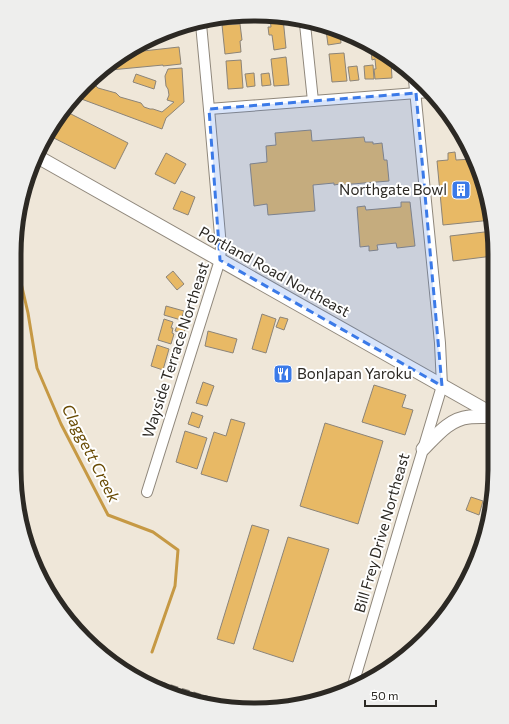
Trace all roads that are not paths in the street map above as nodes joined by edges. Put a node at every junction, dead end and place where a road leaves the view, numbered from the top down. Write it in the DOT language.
graph roads {
  1 [pos="305,26"];
  2 [pos="201,27"];
  3 [pos="415,85"];
  4 [pos="416,93"];
  5 [pos="423,93"];
  6 [pos="312,101"];
  7 [pos="210,109"];
  8 [pos="42,159"];
  9 [pos="220,260"];
  10 [pos="442,386"];
  11 [pos="488,413"];
  12 [pos="488,416"];
  13 [pos="423,449"];
  14 [pos="147,492"];
  15 [pos="354,681"];
  1 -- 6 [label="street"];
  2 -- 7 [label="street, Wayside Terrace Northeast"];
  3 -- 4 [label="street, Bill Frey Drive Northeast"];
  4 -- 5 [label="street"];
  4 -- 6 [label="street"];
  4 -- 10 [label="street, Bill Frey Drive Northeast"];
  6 -- 7 [label="street"];
  7 -- 9 [label="street, Wayside Terrace Northeast"];
  8 -- 9 [label="main road, Portland Road Northeast"];
  9 -- 10 [label="main road, Portland Road Northeast"];
  9 -- 14 [label="street, Wayside Terrace Northeast"];
  10 -- 11 [label="main road, Portland Road Northeast"];
  10 -- 13 [label="street, Bill Frey Drive Northeast"];
  12 -- 13 [label="main road"];
  13 -- 15 [label="street, Bill Frey Drive Northeast"];
}
